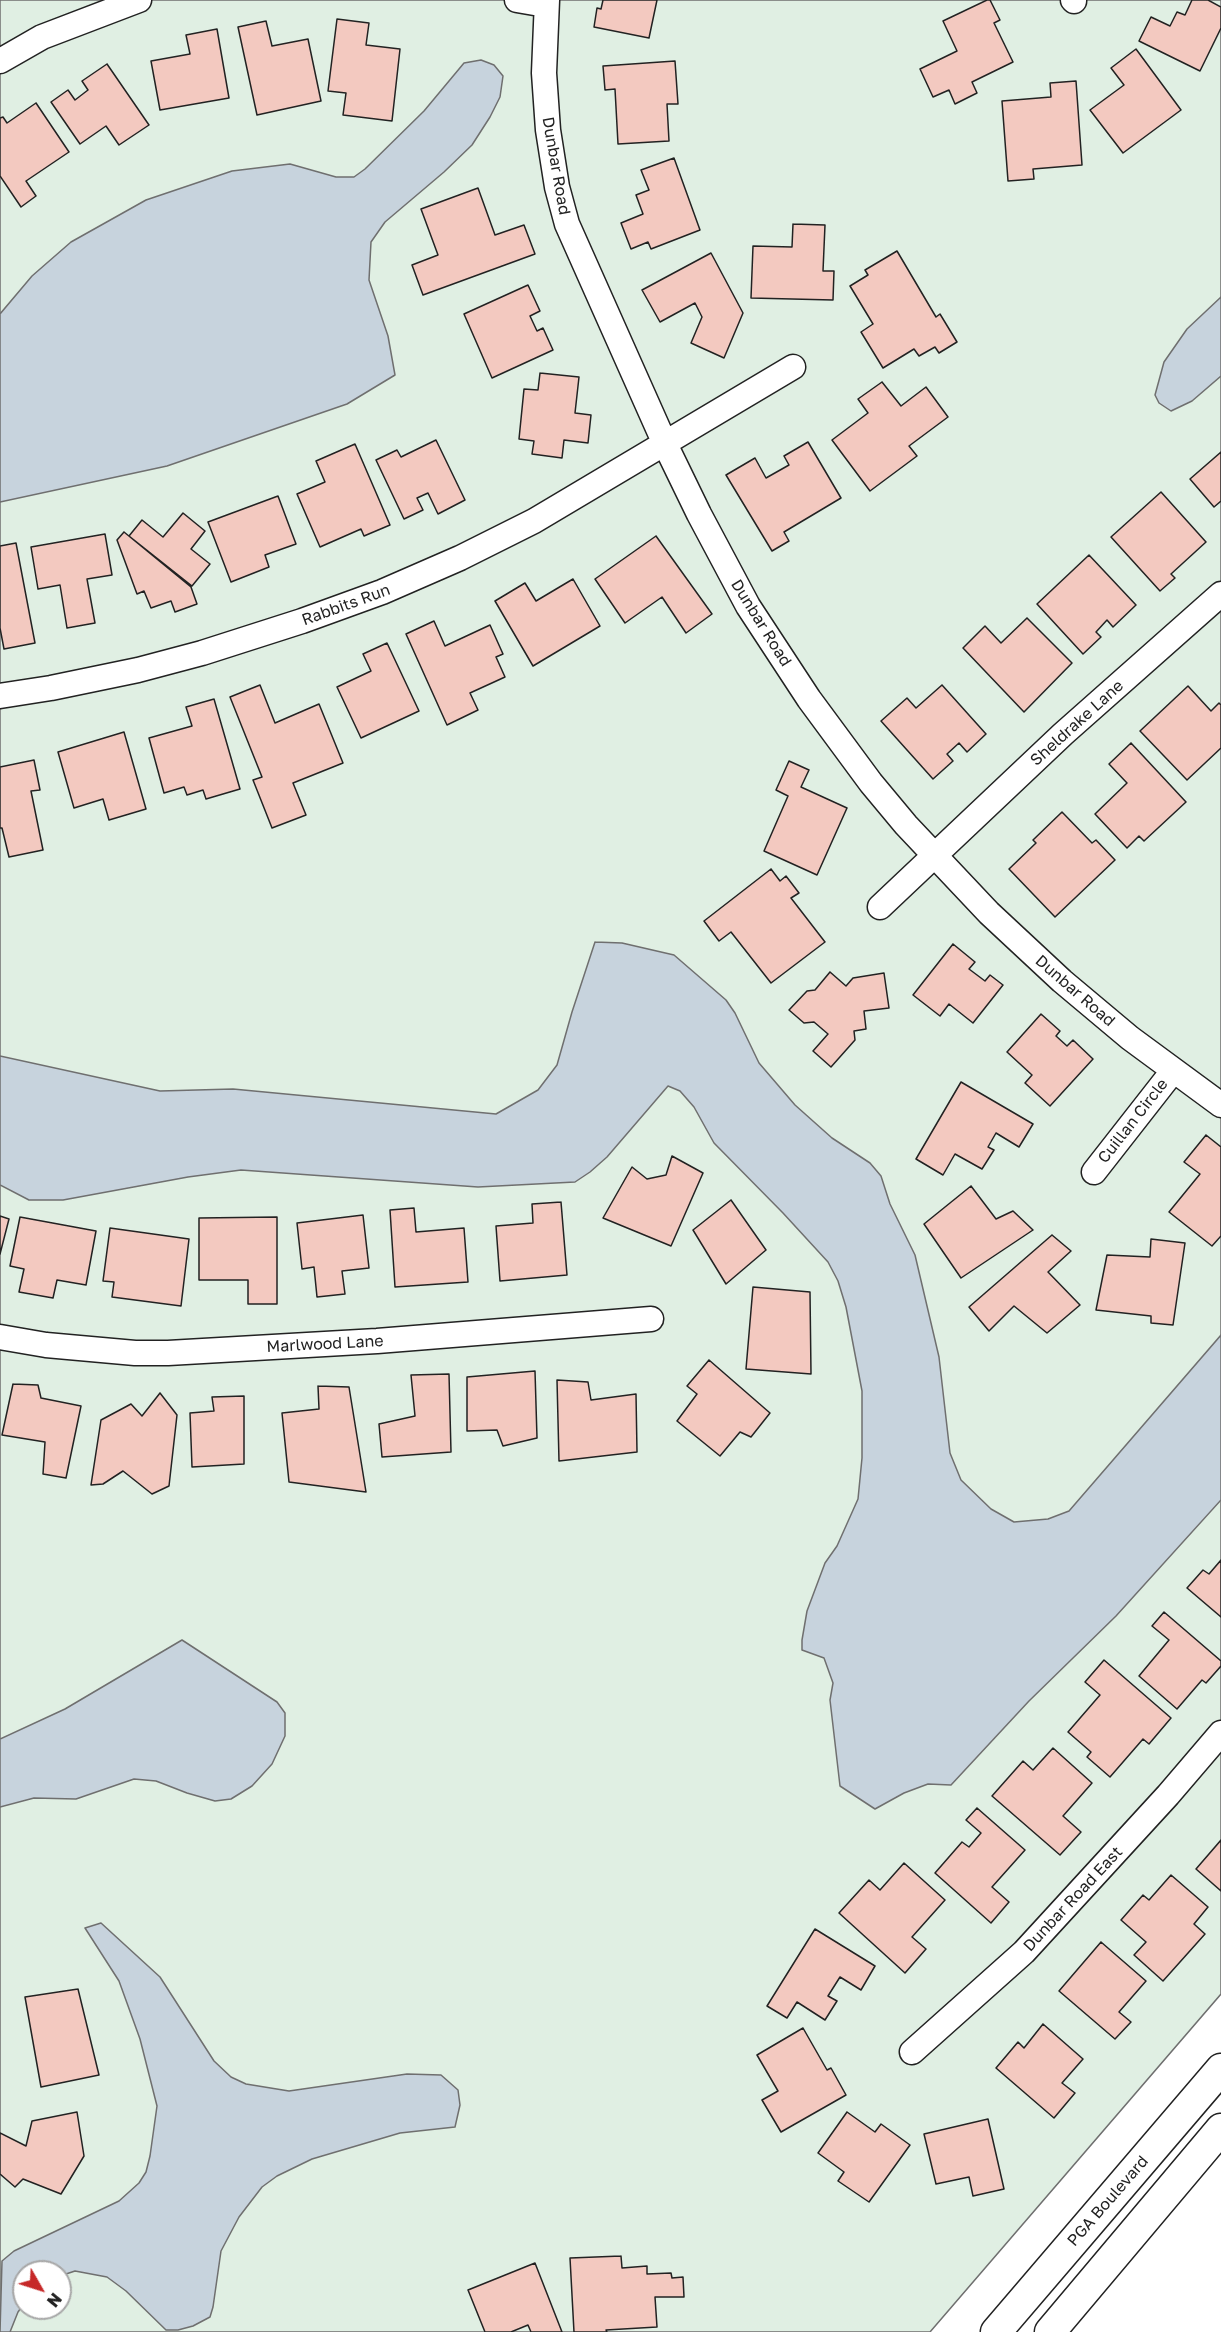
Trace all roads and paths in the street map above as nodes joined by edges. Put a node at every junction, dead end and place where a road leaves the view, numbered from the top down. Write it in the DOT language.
graph roads {
  1 [pos="139,0"];
  2 [pos="517,0"];
  3 [pos="547,2"];
  4 [pos="0,61"];
  5 [pos="793,367"];
  6 [pos="665,444"];
  7 [pos="1221,594"];
  8 [pos="0,696"];
  9 [pos="936,856"];
  10 [pos="880,908"];
  11 [pos="1173,1071"];
  12 [pos="1221,1105"];
  13 [pos="1094,1172"];
  14 [pos="651,1319"];
  15 [pos="0,1337"];
  16 [pos="1221,1733"];
  17 [pos="912,2052"];
  18 [pos="1221,2069"];
  19 [pos="1221,2129"];
  20 [pos="996,2332"];
  21 [pos="1050,2332"];
  1 -- 4 [label="street"];
  2 -- 3 [label="street"];
  3 -- 6 [label="street, Dunbar Road"];
  5 -- 6 [label="street, Rabbits Run"];
  6 -- 8 [label="street, Rabbits Run"];
  6 -- 9 [label="street, Dunbar Road"];
  7 -- 9 [label="street, Sheldrake Lane"];
  9 -- 10 [label="street, Sheldrake Lane"];
  9 -- 11 [label="street, Dunbar Road"];
  11 -- 12 [label="street, Dunbar Road"];
  11 -- 13 [label="street, Cuillan Circle"];
  14 -- 15 [label="street, Marlwood Lane"];
  16 -- 17 [label="street, Dunbar Road East"];
  18 -- 20 [label="main road, PGA Boulevard"];
  19 -- 21 [label="main road"];
}
